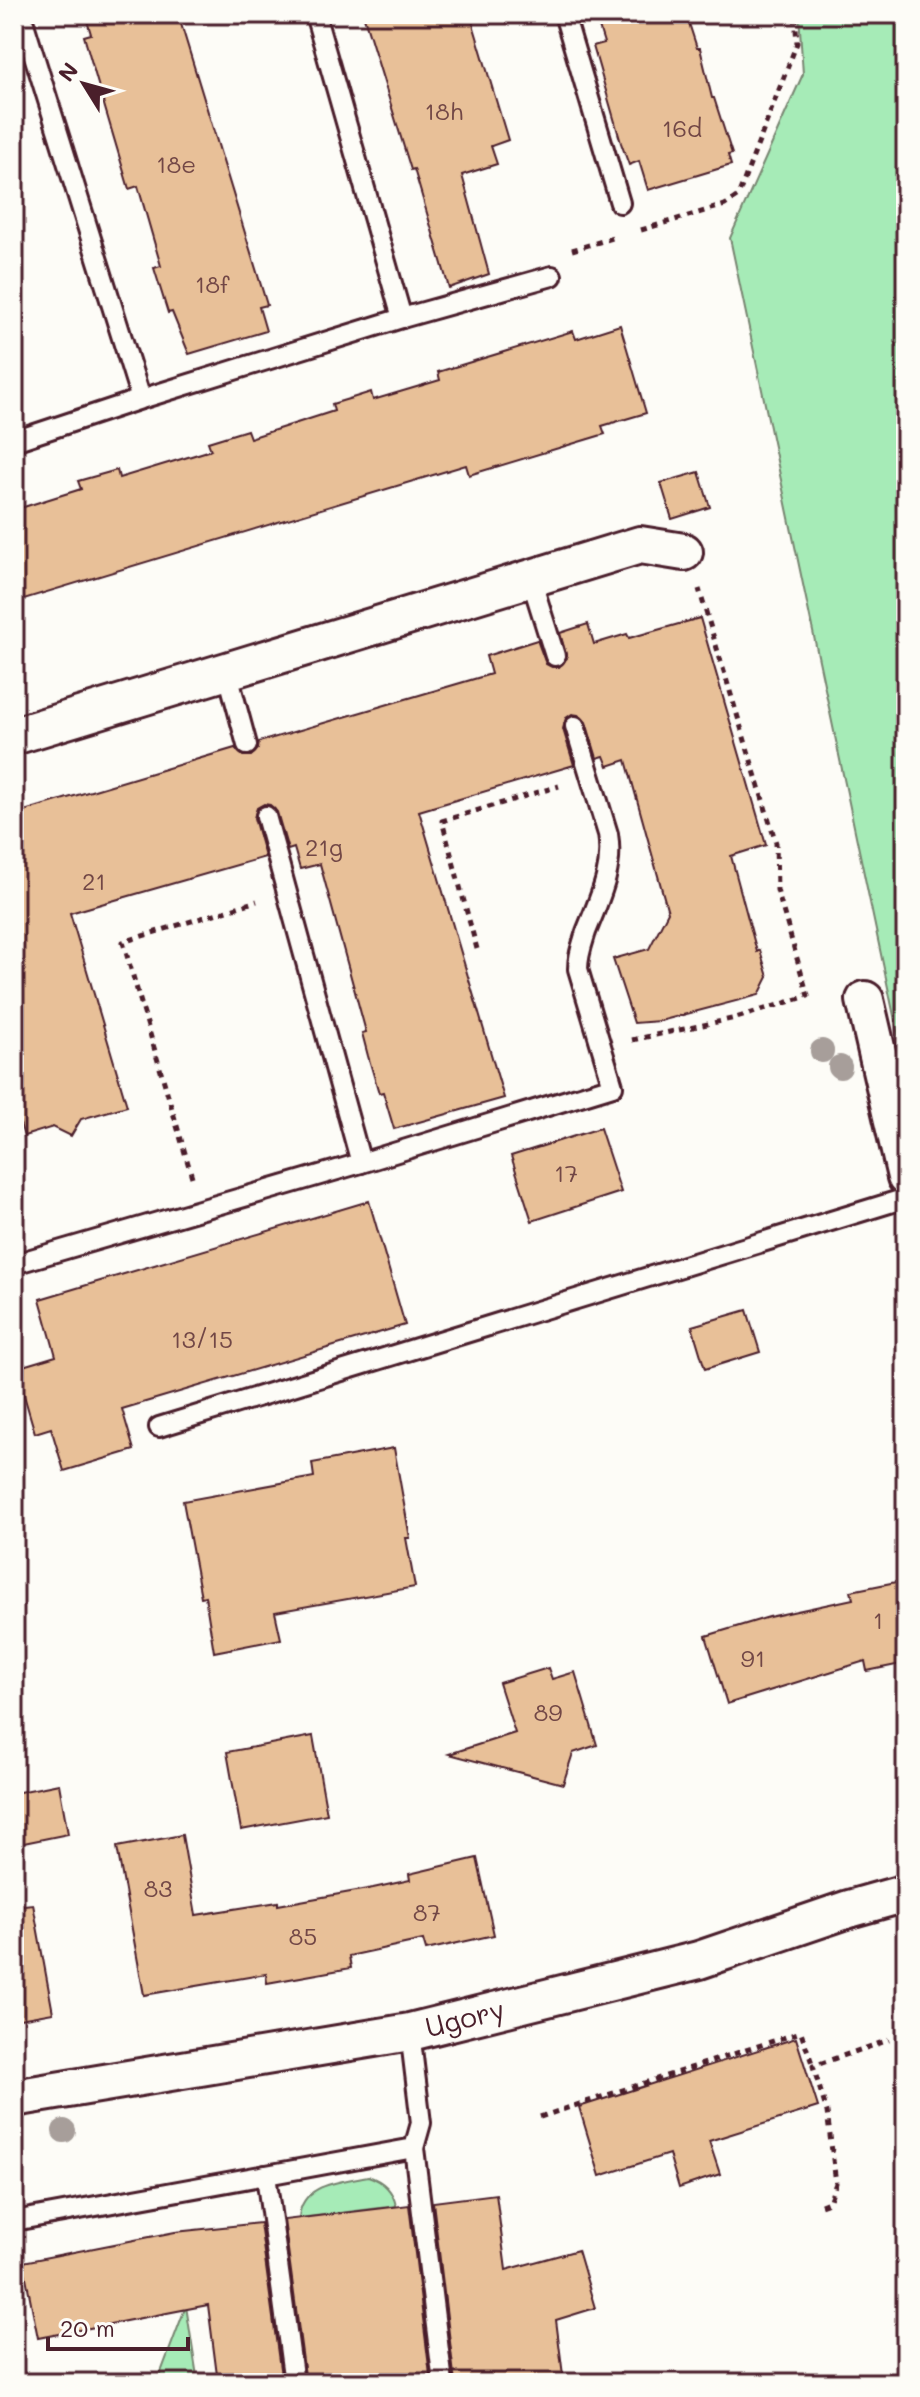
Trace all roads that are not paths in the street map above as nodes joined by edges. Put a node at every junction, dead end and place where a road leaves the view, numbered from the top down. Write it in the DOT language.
graph roads {
  1 [pos="21,14"];
  2 [pos="315,14"];
  3 [pos="564,14"];
  4 [pos="620,203"];
  5 [pos="552,276"];
  6 [pos="402,318"];
  7 [pos="141,399"];
  8 [pos="14,441"];
  9 [pos="684,552"];
  10 [pos="531,579"];
  11 [pos="555,656"];
  12 [pos="227,671"];
  13 [pos="575,726"];
  14 [pos="14,736"];
  15 [pos="247,745"];
  16 [pos="266,816"];
  17 [pos="865,1000"];
  18 [pos="361,1163"];
  19 [pos="906,1177"];
  20 [pos="906,1198"];
  21 [pos="14,1264"];
  22 [pos="159,1427"];
  23 [pos="906,1893"];
  24 [pos="410,2032"];
  25 [pos="14,2098"];
  26 [pos="414,2148"];
  27 [pos="266,2175"];
  28 [pos="14,2221"];
  29 [pos="294,2383"];
  30 [pos="443,2383"];
  1 -- 7 [label="lane"];
  2 -- 6 [label="lane"];
  3 -- 4 [label="lane"];
  5 -- 6 [label="lane"];
  6 -- 7 [label="lane"];
  7 -- 8 [label="lane"];
  9 -- 10 [label="street"];
  10 -- 11 [label="lane"];
  10 -- 12 [label="street"];
  12 -- 14 [label="street"];
  12 -- 15 [label="lane"];
  13 -- 18 [label="lane"];
  16 -- 18 [label="lane"];
  17 -- 19 [label="street"];
  18 -- 21 [label="lane"];
  20 -- 22 [label="lane"];
  23 -- 24 [label="street, Ugory"];
  24 -- 25 [label="street, Ugory"];
  24 -- 26 [label="lane"];
  26 -- 27 [label="lane"];
  26 -- 30 [label="lane"];
  27 -- 28 [label="lane"];
  27 -- 29 [label="lane"];
}
